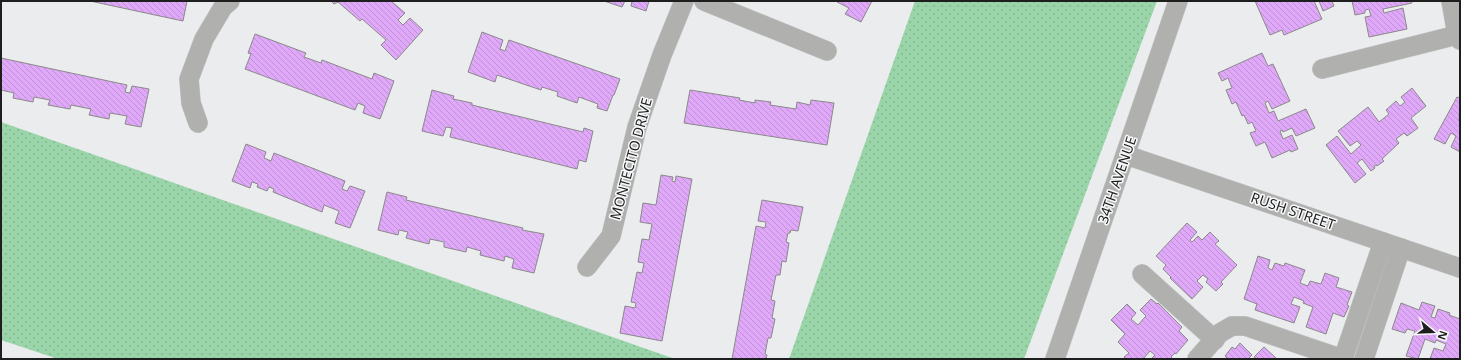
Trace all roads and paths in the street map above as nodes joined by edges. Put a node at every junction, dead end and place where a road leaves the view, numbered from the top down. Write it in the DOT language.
graph roads {
  1 [pos="230,1"];
  2 [pos="684,1"];
  3 [pos="704,1"];
  4 [pos="1178,1"];
  5 [pos="1451,1"];
  6 [pos="1458,37"];
  7 [pos="827,51"];
  8 [pos="1322,69"];
  9 [pos="198,124"];
  10 [pos="1126,155"];
  11 [pos="1392,245"];
  12 [pos="587,267"];
  13 [pos="1460,268"];
  14 [pos="1142,274"];
  15 [pos="1215,340"];
  16 [pos="1055,359"];
  17 [pos="1197,359"];
  18 [pos="1343,359"];
  19 [pos="1364,359"];
  1 -- 9 [label="street"];
  2 -- 12 [label="street, MONTECITO DRIVE"];
  3 -- 7 [label="street"];
  4 -- 10 [label="street, 34TH AVENUE"];
  5 -- 6 [label="street"];
  6 -- 8 [label="street"];
  10 -- 11 [label="street, RUSH STREET"];
  10 -- 16 [label="street, 34TH AVENUE"];
  11 -- 13 [label="street, RUSH STREET"];
  11 -- 18 [label="street"];
  11 -- 19 [label="street"];
  14 -- 15 [label="street"];
  15 -- 17 [label="street"];
  15 -- 18 [label="street"];
}
